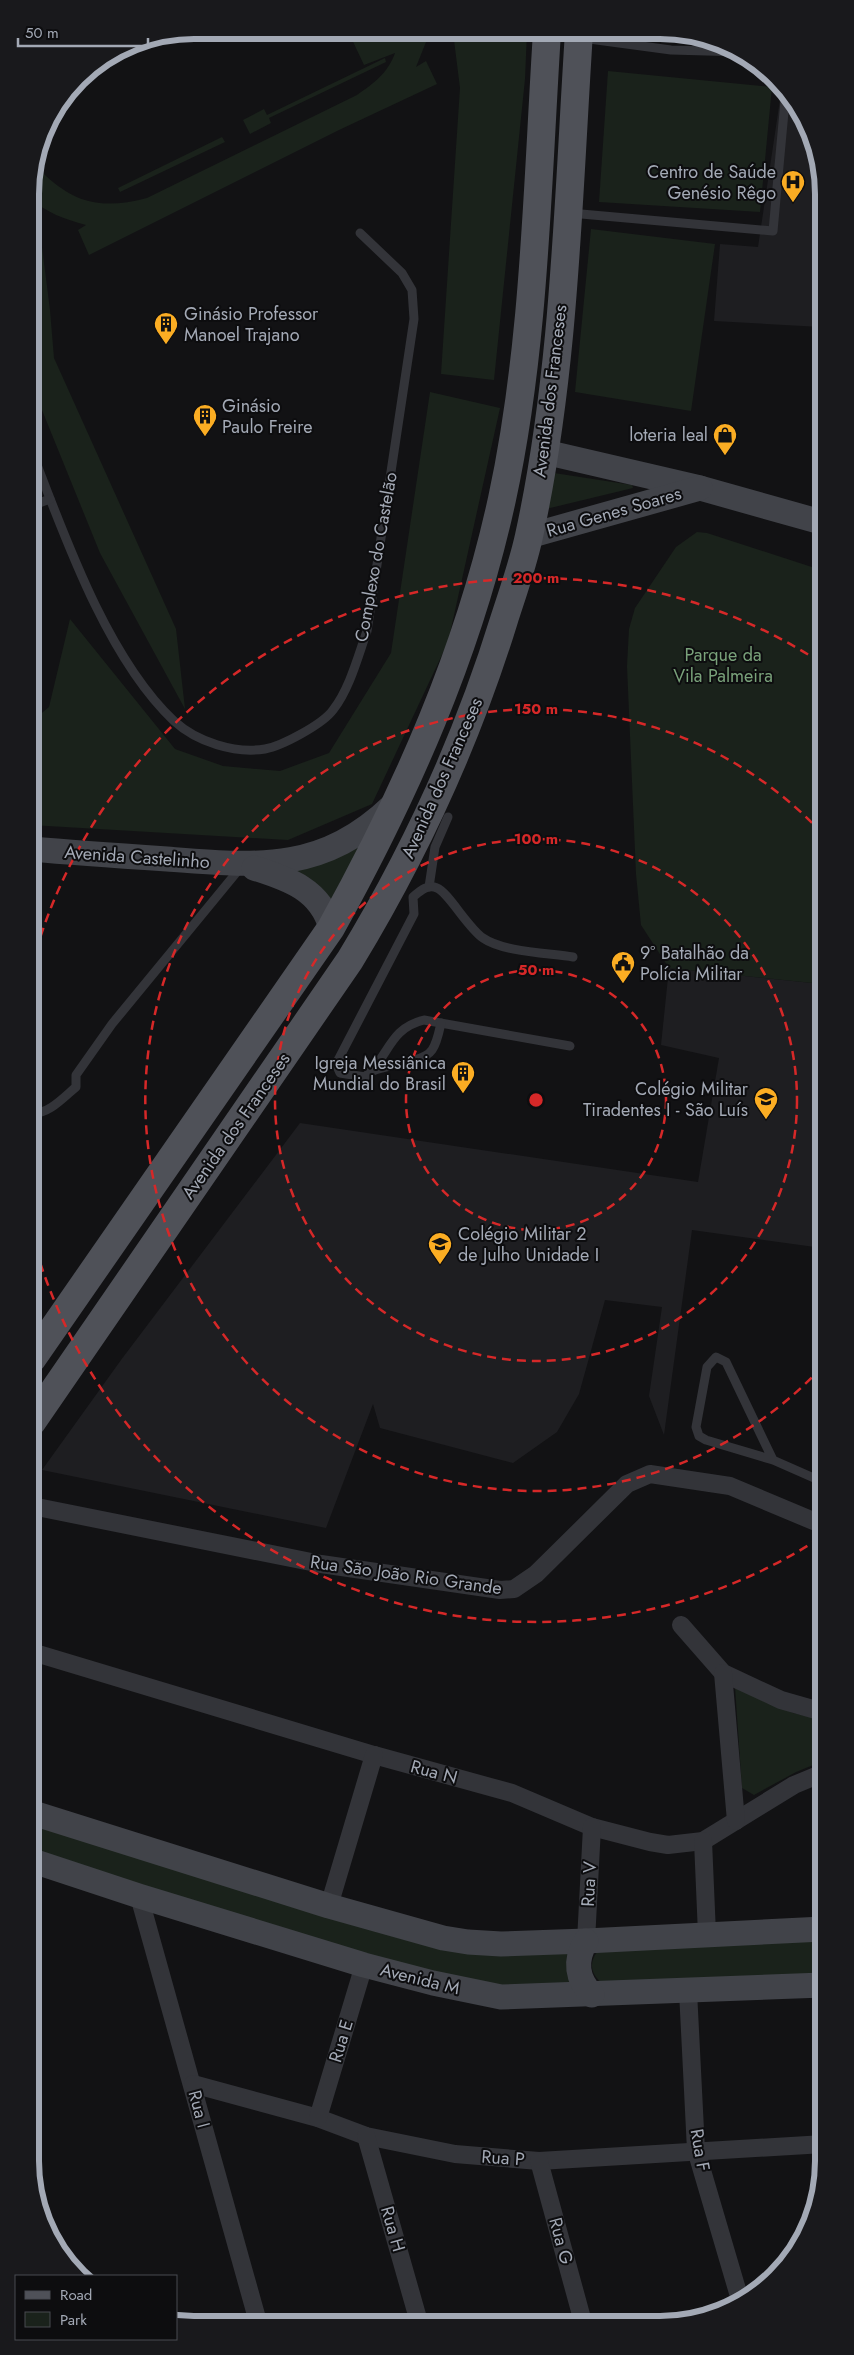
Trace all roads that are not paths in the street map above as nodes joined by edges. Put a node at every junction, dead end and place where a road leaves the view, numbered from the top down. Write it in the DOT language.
graph roads {
  1 [pos="547,39"];
  2 [pos="579,39"];
  3 [pos="623,39"];
  4 [pos="720,51"];
  5 [pos="785,103"];
  6 [pos="568,213"];
  7 [pos="360,233"];
  8 [pos="545,452"];
  9 [pos="39,470"];
  10 [pos="700,488"];
  11 [pos="50,499"];
  12 [pos="39,503"];
  13 [pos="815,520"];
  14 [pos="529,536"];
  15 [pos="399,799"];
  16 [pos="448,817"];
  17 [pos="39,851"];
  18 [pos="242,864"];
  19 [pos="428,887"];
  20 [pos="403,891"];
  21 [pos="331,928"];
  22 [pos="573,957"];
  23 [pos="442,1023"];
  24 [pos="570,1046"];
  25 [pos="372,1071"];
  26 [pos="39,1114"];
  27 [pos="39,1349"];
  28 [pos="39,1412"];
  29 [pos="773,1460"];
  30 [pos="815,1478"];
  31 [pos="39,1507"];
  32 [pos="815,1522"];
  33 [pos="681,1625"];
  34 [pos="39,1654"];
  35 [pos="723,1673"];
  36 [pos="815,1710"];
  37 [pos="374,1755"];
  38 [pos="815,1777"];
  39 [pos="39,1815"];
  40 [pos="736,1821"];
  41 [pos="592,1827"];
  42 [pos="703,1841"];
  43 [pos="39,1862"];
  44 [pos="139,1896"];
  45 [pos="329,1906"];
  46 [pos="815,1929"];
  47 [pos="707,1934"];
  48 [pos="586,1941"];
  49 [pos="364,1965"];
  50 [pos="815,1985"];
  51 [pos="688,1992"];
  52 [pos="592,1995"];
  53 [pos="192,2084"];
  54 [pos="318,2118"];
  55 [pos="366,2136"];
  56 [pos="815,2144"];
  57 [pos="696,2150"];
  58 [pos="539,2161"];
  59 [pos="739,2295"];
  60 [pos="256,2316"];
  61 [pos="417,2316"];
  62 [pos="581,2316"];
  1 -- 15 [label="main road, Avenida dos Franceses"];
  2 -- 6 [label="main road, Avenida dos Franceses"];
  3 -- 4 [label="lane"];
  5 -- 6 [label="lane"];
  6 -- 8 [label="main road, Avenida dos Franceses"];
  7 -- 11 [label="lane, Complexo do Castelão"];
  8 -- 10 [label="street, Rua Genes Soares"];
  8 -- 14 [label="main road, Avenida dos Franceses"];
  9 -- 11 [label="lane, Complexo do Castelão"];
  10 -- 13 [label="street, Rua Genes Soares"];
  10 -- 14 [label="street, Rua Genes Soares"];
  11 -- 12 [label="lane"];
  14 -- 20 [label="main road, Avenida dos Franceses"];
  15 -- 18 [label="street, Avenida Castelinho"];
  15 -- 21 [label="main road, Avenida dos Franceses"];
  16 -- 19 [label="lane"];
  17 -- 18 [label="street, Avenida Castelinho"];
  18 -- 21 [label="street, Avenida Castelinho"];
  18 -- 26 [label="lane"];
  19 -- 20 [label="lane"];
  19 -- 22 [label="lane"];
  20 -- 25 [label="lane"];
  20 -- 28 [label="main road, Avenida dos Franceses"];
  21 -- 27 [label="main road, Avenida dos Franceses"];
  23 -- 24 [label="lane"];
  23 -- 25 [label="lane"];
  23 -- 25 [label="lane"];
  29 -- 29 [label="lane"];
  29 -- 30 [label="lane"];
  31 -- 32 [label="street, Rua São João Rio Grande"];
  33 -- 35 [label="street"];
  34 -- 37 [label="street, Rua N"];
  35 -- 36 [label="street"];
  35 -- 40 [label="street"];
  37 -- 41 [label="street, Rua N"];
  37 -- 45 [label="street"];
  38 -- 40 [label="street, Rua N"];
  39 -- 45 [label="street"];
  40 -- 42 [label="street, Rua N"];
  41 -- 42 [label="street, Rua N"];
  41 -- 48 [label="street, Rua V"];
  42 -- 47 [label="street"];
  43 -- 44 [label="street, Avenida M"];
  44 -- 49 [label="street, Avenida M"];
  44 -- 53 [label="street, Rua I"];
  45 -- 48 [label="street"];
  46 -- 47 [label="street"];
  47 -- 48 [label="street"];
  48 -- 52 [label="street"];
  49 -- 52 [label="street, Avenida M"];
  49 -- 54 [label="street, Rua E"];
  50 -- 51 [label="street, Avenida M"];
  51 -- 52 [label="street, Avenida M"];
  51 -- 57 [label="street, Rua F"];
  53 -- 54 [label="street, Rua P"];
  53 -- 60 [label="street, Rua I"];
  54 -- 55 [label="street, Rua P"];
  55 -- 58 [label="street, Rua P"];
  55 -- 61 [label="street, Rua H"];
  56 -- 57 [label="street, Rua P"];
  57 -- 58 [label="street, Rua P"];
  57 -- 59 [label="street, Rua F"];
  58 -- 62 [label="street, Rua G"];
}
